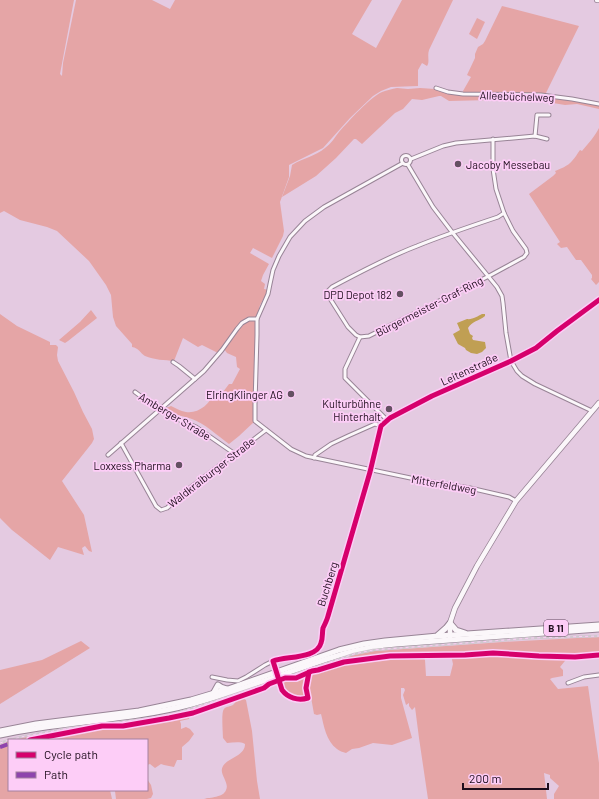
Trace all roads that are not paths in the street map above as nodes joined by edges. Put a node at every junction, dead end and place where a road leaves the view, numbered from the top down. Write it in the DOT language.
graph roads {
  1 [pos="436,88"];
  2 [pos="599,104"];
  3 [pos="549,115"];
  4 [pos="535,136"];
  5 [pos="492,139"];
  6 [pos="547,140"];
  7 [pos="411,159"];
  8 [pos="403,163"];
  9 [pos="408,164"];
  10 [pos="504,213"];
  11 [pos="452,232"];
  12 [pos="489,276"];
  13 [pos="599,300"];
  14 [pos="257,319"];
  15 [pos="360,337"];
  16 [pos="510,361"];
  17 [pos="173,362"];
  18 [pos="195,379"];
  19 [pos="135,392"];
  20 [pos="599,403"];
  21 [pos="160,410"];
  22 [pos="592,411"];
  23 [pos="386,420"];
  24 [pos="381,426"];
  25 [pos="266,430"];
  26 [pos="121,443"];
  27 [pos="235,454"];
  28 [pos="108,455"];
  29 [pos="314,458"];
  30 [pos="371,469"];
  31 [pos="516,501"];
  32 [pos="450,623"];
  33 [pos="599,625"];
  34 [pos="599,629"];
  35 [pos="467,634"];
  36 [pos="438,636"];
  37 [pos="450,638"];
  38 [pos="322,639"];
  39 [pos="315,663"];
  40 [pos="304,667"];
  41 [pos="309,669"];
  42 [pos="275,670"];
  43 [pos="599,675"];
  44 [pos="212,677"];
  45 [pos="218,679"];
  46 [pos="279,681"];
  47 [pos="568,683"];
  48 [pos="218,685"];
  49 [pos="228,689"];
  50 [pos="212,694"];
  51 [pos="0,731"];
  52 [pos="0,735"];
  1 -- 2 [label="street, Alleebüchelweg"];
  3 -- 4 [label="street"];
  4 -- 5 [label="street"];
  4 -- 6 [label="street"];
  5 -- 7 [label="street"];
  5 -- 10 [label="street, Bürgermeister-Graf-Ring"];
  7 -- 8 [label="street"];
  7 -- 9 [label="street"];
  8 -- 9 [label="street"];
  8 -- 14 [label="street"];
  9 -- 11 [label="street"];
  10 -- 11 [label="street, Bürgermeister-Graf-Ring"];
  10 -- 12 [label="street, Bürgermeister-Graf-Ring"];
  11 -- 12 [label="street"];
  11 -- 15 [label="street, Bürgermeister-Graf-Ring"];
  12 -- 15 [label="street, Bürgermeister-Graf-Ring"];
  12 -- 16 [label="street"];
  13 -- 16 [label="street, Leitenstraße"];
  14 -- 18 [label="street"];
  14 -- 25 [label="street"];
  15 -- 23 [label="street"];
  16 -- 22 [label="street"];
  16 -- 23 [label="street, Leitenstraße"];
  17 -- 18 [label="street"];
  18 -- 21 [label="street"];
  19 -- 21 [label="street, Amberger Straße"];
  20 -- 22 [label="street"];
  21 -- 26 [label="street"];
  21 -- 27 [label="street, Amberger Straße"];
  22 -- 31 [label="street"];
  23 -- 24 [label="street, Leitenstraße"];
  24 -- 29 [label="street"];
  24 -- 30 [label="street, Leitenstraße"];
  25 -- 27 [label="street, Waldkraiburger Straße"];
  25 -- 29 [label="street"];
  26 -- 27 [label="street, Waldkraiburger Straße"];
  26 -- 28 [label="street"];
  29 -- 30 [label="street"];
  30 -- 31 [label="street, Mitterfeldweg"];
  30 -- 38 [label="street, Buchberg"];
  31 -- 32 [label="street"];
  32 -- 35 [label="main road"];
  32 -- 36 [label="main road"];
  32 -- 37 [label="street"];
  33 -- 35 [label="main road, B 11"];
  34 -- 37 [label="main road, B 11"];
  35 -- 37 [label="main road, B 11"];
  36 -- 37 [label="main road, B 11"];
  36 -- 49 [label="main road, B 11"];
  37 -- 39 [label="main road, B 11"];
  39 -- 40 [label="main road, B 11"];
  39 -- 41 [label="main road"];
  40 -- 41 [label="main road"];
  40 -- 52 [label="main road, B 11"];
  41 -- 46 [label="street"];
  42 -- 45 [label="street"];
  43 -- 47 [label="street"];
  44 -- 45 [label="street"];
  45 -- 48 [label="street"];
  48 -- 49 [label="main road"];
  48 -- 50 [label="main road"];
  49 -- 50 [label="main road, B 11"];
  50 -- 51 [label="main road, B 11"];
}
